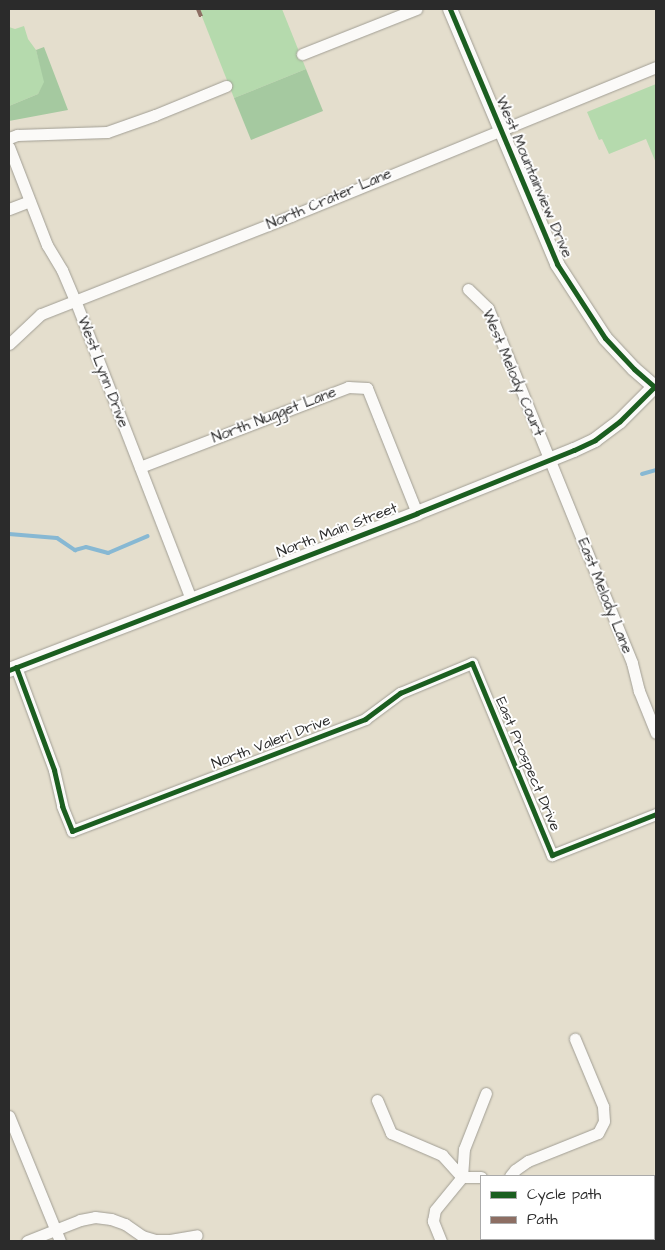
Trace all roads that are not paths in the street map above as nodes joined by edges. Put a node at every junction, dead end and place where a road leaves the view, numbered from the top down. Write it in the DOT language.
graph roads {
  1 [pos="416,9"];
  2 [pos="450,9"];
  3 [pos="302,54"];
  4 [pos="656,67"];
  5 [pos="226,86"];
  6 [pos="500,129"];
  7 [pos="9,138"];
  8 [pos="9,147"];
  9 [pos="30,201"];
  10 [pos="9,209"];
  11 [pos="468,289"];
  12 [pos="75,300"];
  13 [pos="9,344"];
  14 [pos="656,387"];
  15 [pos="550,461"];
  16 [pos="140,466"];
  17 [pos="417,513"];
  18 [pos="191,599"];
  19 [pos="472,663"];
  20 [pos="12,668"];
  21 [pos="656,733"];
  22 [pos="656,814"];
  23 [pos="575,1039"];
  24 [pos="486,1093"];
  25 [pos="377,1100"];
  26 [pos="9,1116"];
  27 [pos="511,1175"];
  28 [pos="462,1177"];
  29 [pos="480,1177"];
  30 [pos="55,1230"];
  31 [pos="196,1235"];
  32 [pos="27,1241"];
  33 [pos="60,1241"];
  34 [pos="441,1241"];
  1 -- 3 [label="street"];
  2 -- 6 [label="street, West Mountainview Drive"];
  4 -- 6 [label="street, North Crater Lane"];
  5 -- 7 [label="street"];
  6 -- 12 [label="street, North Crater Lane"];
  6 -- 14 [label="street, West Mountainview Drive"];
  8 -- 9 [label="street, West Lynn Drive"];
  9 -- 10 [label="street"];
  9 -- 12 [label="street, West Lynn Drive"];
  11 -- 15 [label="street, West Melody Court"];
  12 -- 13 [label="street, North Crater Lane"];
  12 -- 16 [label="street, West Lynn Drive"];
  14 -- 15 [label="street, North Main Street"];
  15 -- 17 [label="street, North Main Street"];
  15 -- 21 [label="street, East Melody Lane"];
  16 -- 17 [label="street, North Nugget Lane"];
  16 -- 18 [label="street, West Lynn Drive"];
  17 -- 18 [label="street, North Main Street"];
  18 -- 20 [label="street, North Main Street"];
  19 -- 20 [label="street, North Valeri Drive"];
  19 -- 22 [label="street, East Prospect Drive"];
  23 -- 27 [label="street"];
  24 -- 28 [label="street"];
  25 -- 28 [label="street"];
  26 -- 30 [label="street"];
  28 -- 29 [label="street"];
  28 -- 34 [label="street"];
  30 -- 31 [label="street"];
  30 -- 32 [label="street"];
  30 -- 33 [label="street"];
}
